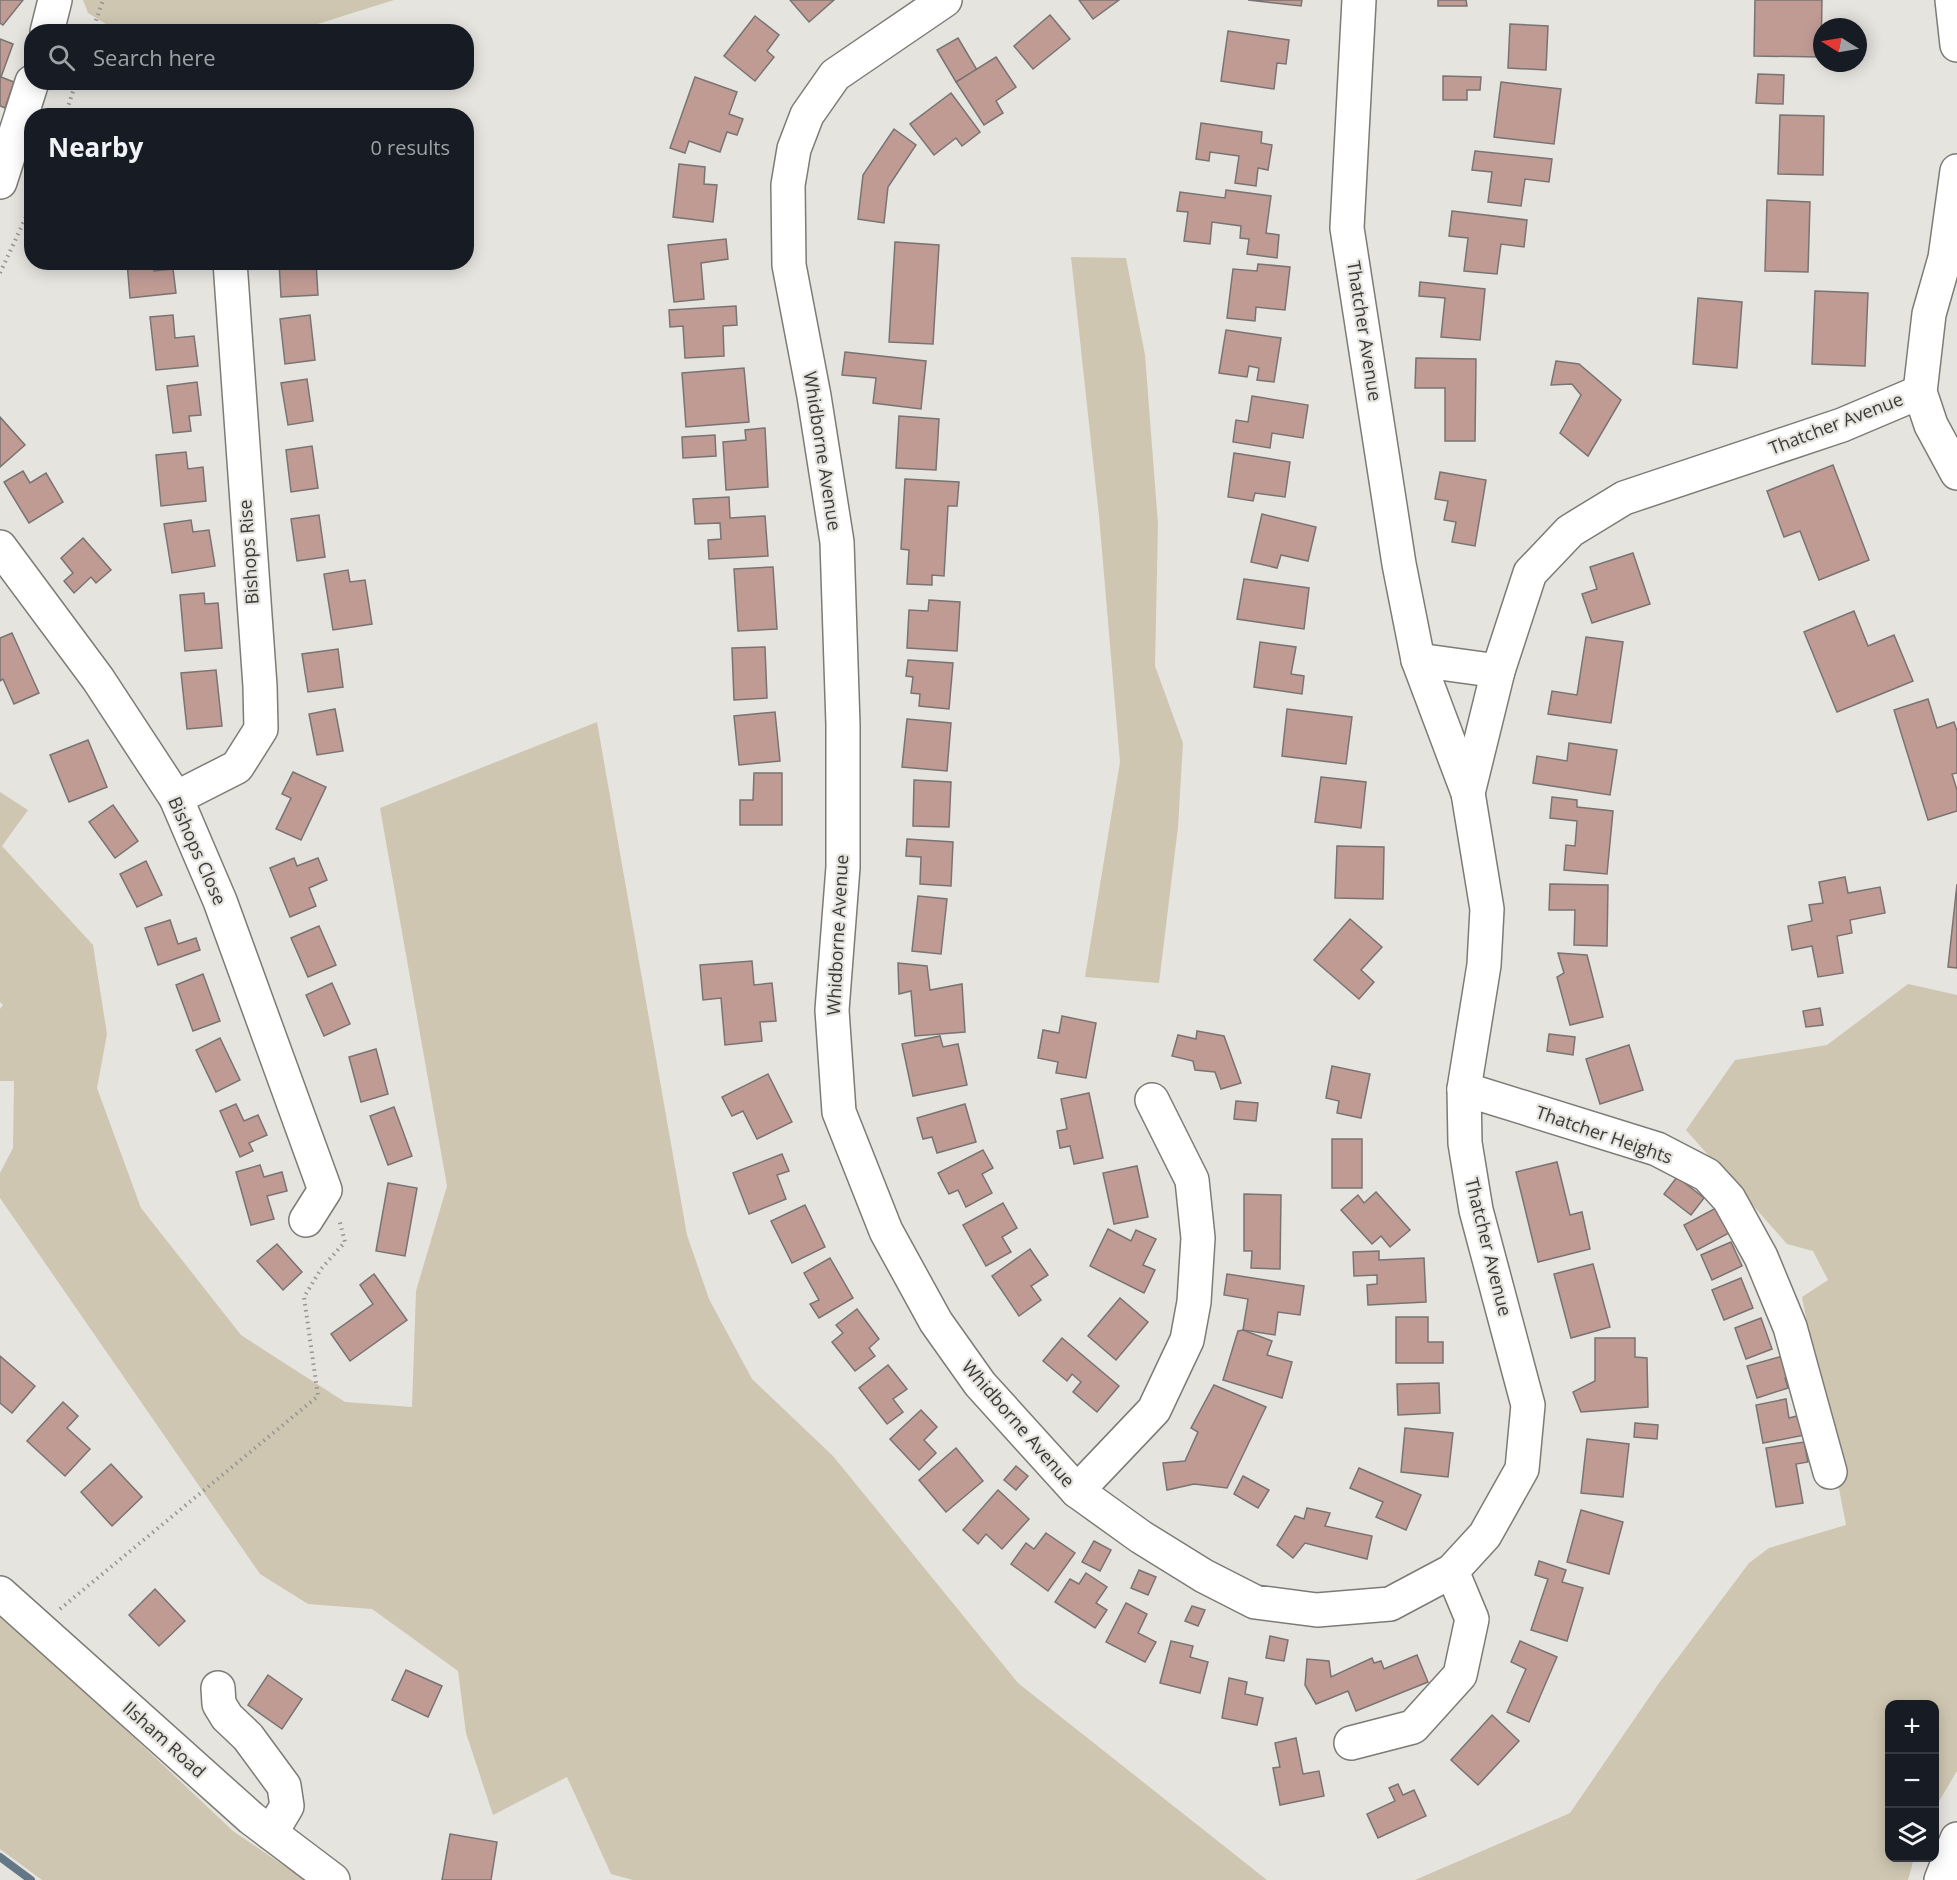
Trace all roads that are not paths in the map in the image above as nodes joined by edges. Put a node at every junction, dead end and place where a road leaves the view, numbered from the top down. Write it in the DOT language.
graph roads {
  1 [pos="55,0"];
  2 [pos="945,0"];
  3 [pos="1359,0"];
  4 [pos="1952,0"];
  5 [pos="49,24"];
  6 [pos="1957,45"];
  7 [pos="29,90"];
  8 [pos="1957,171"];
  9 [pos="0,182"];
  10 [pos="231,270"];
  11 [pos="1920,392"];
  12 [pos="1957,473"];
  13 [pos="0,547"];
  14 [pos="1418,660"];
  15 [pos="1497,671"];
  16 [pos="1468,793"];
  17 [pos="176,798"];
  18 [pos="1464,1089"];
  19 [pos="1152,1100"];
  20 [pos="306,1220"];
  21 [pos="1830,1472"];
  22 [pos="1077,1491"];
  23 [pos="1452,1571"];
  24 [pos="0,1593"];
  25 [pos="218,1688"];
  26 [pos="1351,1743"];
  27 [pos="271,1833"];
  28 [pos="1957,1839"];
  29 [pos="333,1880"];
  30 [pos="1941,1880"];
  1 -- 5 [label="street"];
  2 -- 22 [label="street, Whidborne Avenue"];
  3 -- 14 [label="street, Thatcher Avenue"];
  4 -- 6 [label="street"];
  7 -- 9 [label="street"];
  8 -- 11 [label="street"];
  10 -- 17 [label="street, Bishops Rise"];
  11 -- 12 [label="street"];
  11 -- 15 [label="street, Thatcher Avenue"];
  13 -- 17 [label="street, Bishops Close"];
  14 -- 15 [label="street"];
  14 -- 16 [label="street, Thatcher Avenue"];
  15 -- 16 [label="street, Thatcher Avenue"];
  16 -- 18 [label="street, Thatcher Avenue"];
  17 -- 20 [label="street, Bishops Close"];
  18 -- 21 [label="street, Thatcher Heights"];
  18 -- 23 [label="street, Thatcher Avenue"];
  19 -- 22 [label="street"];
  22 -- 23 [label="street, Whidborne Avenue"];
  23 -- 26 [label="street"];
  24 -- 27 [label="street, Ilsham Road"];
  25 -- 27 [label="street"];
  27 -- 29 [label="street, Ilsham Road"];
  28 -- 30 [label="street"];
}
